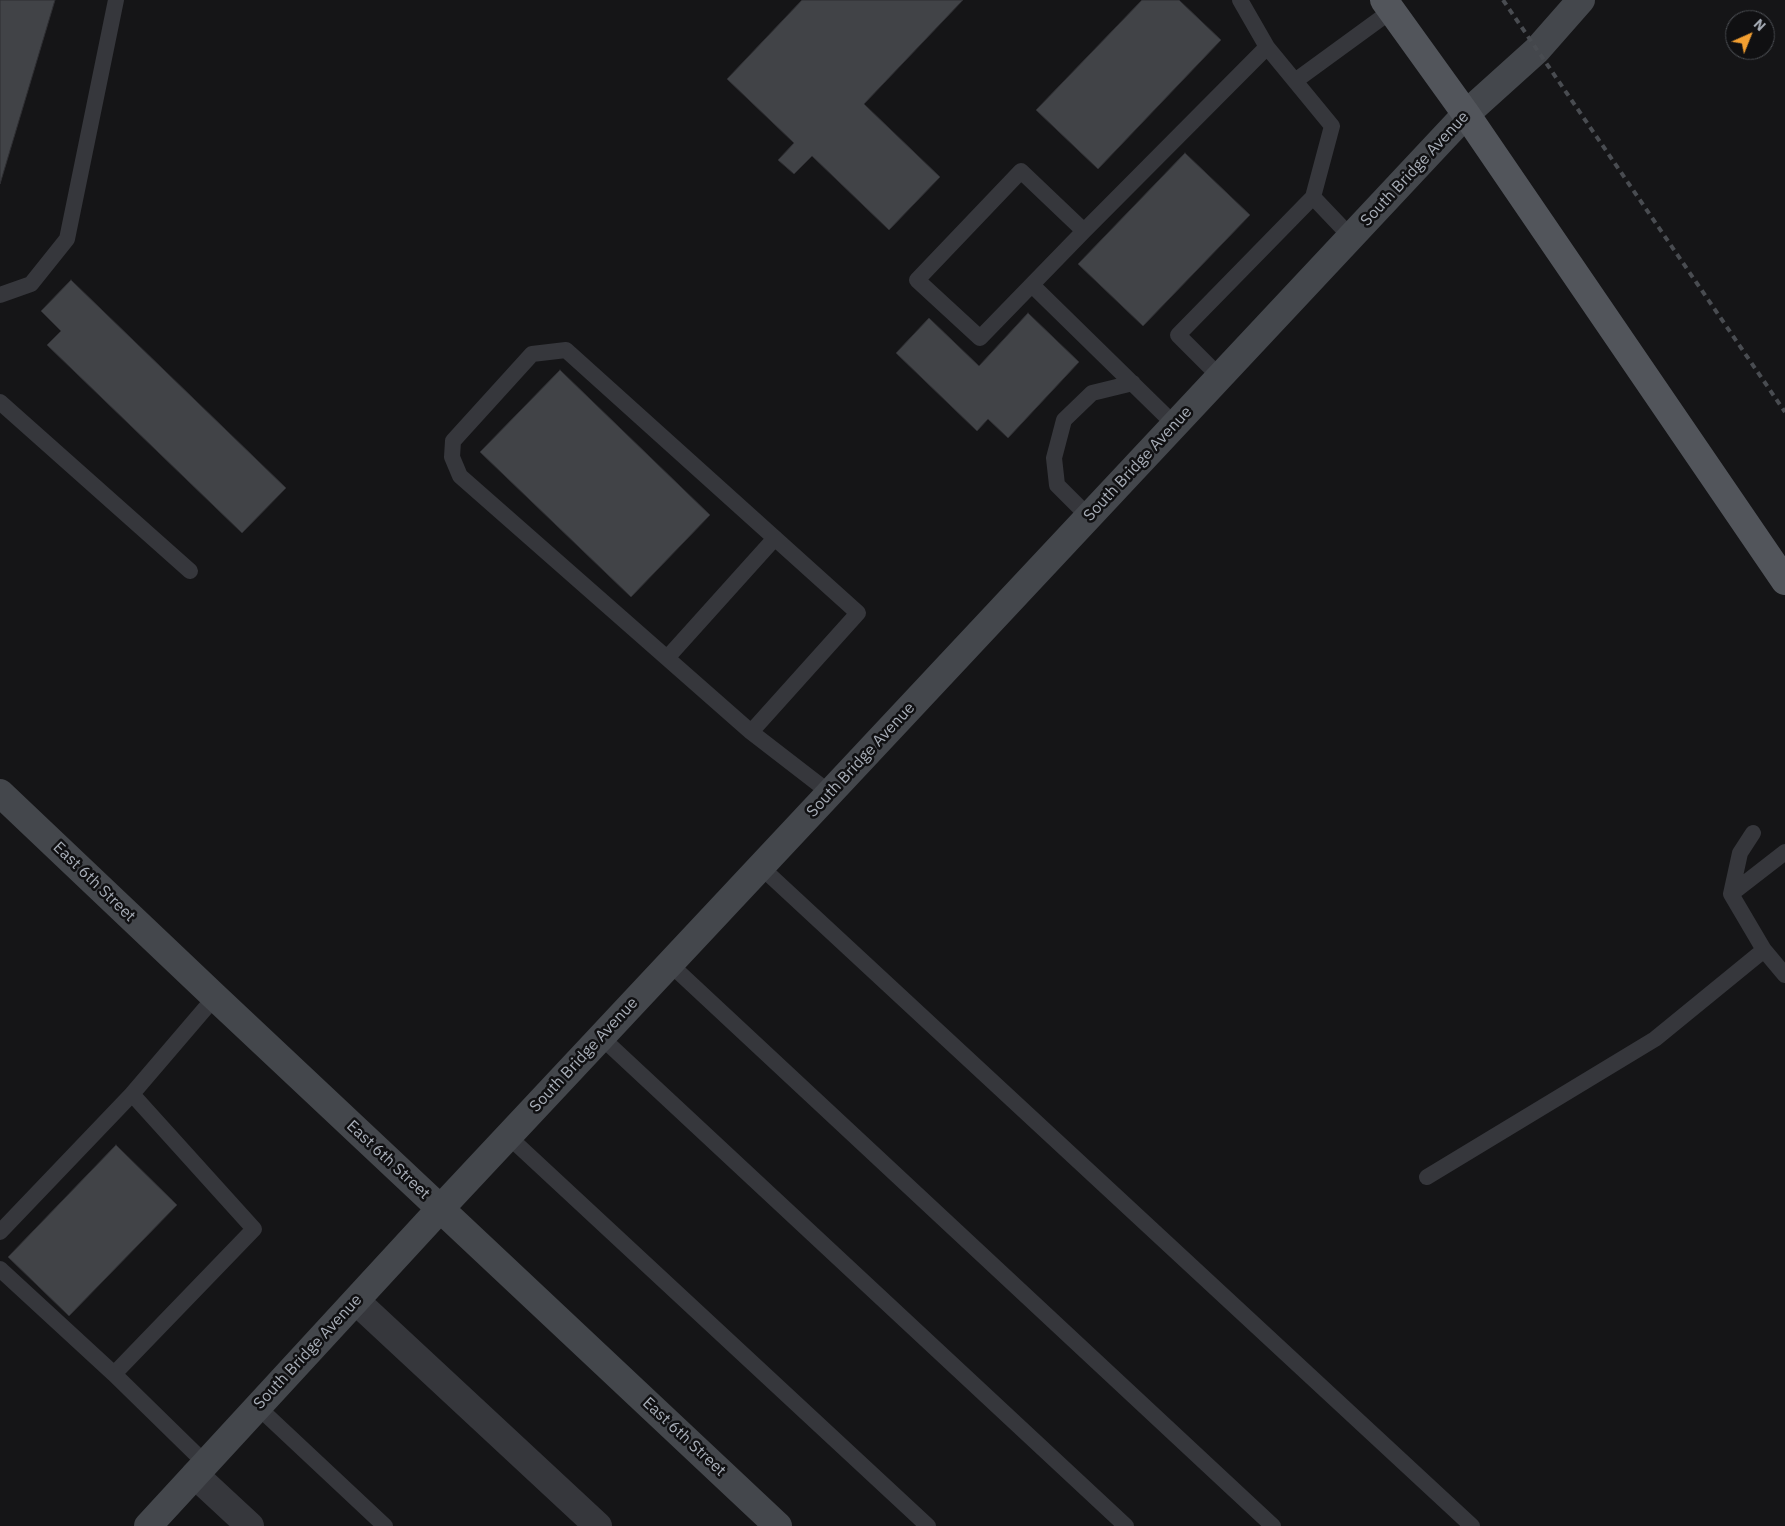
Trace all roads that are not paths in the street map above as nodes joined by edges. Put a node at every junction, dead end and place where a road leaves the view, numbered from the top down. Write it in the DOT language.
graph roads {
  1 [pos="116,0"];
  2 [pos="1240,0"];
  3 [pos="1581,0"];
  4 [pos="1388,5"];
  5 [pos="1267,48"];
  6 [pos="1295,81"];
  7 [pos="1466,114"];
  8 [pos="1313,197"];
  9 [pos="1084,231"];
  10 [pos="1351,236"];
  11 [pos="1032,285"];
  12 [pos="0,295"];
  13 [pos="1220,377"];
  14 [pos="1133,384"];
  15 [pos="0,402"];
  16 [pos="1175,425"];
  17 [pos="1088,517"];
  18 [pos="775,538"];
  19 [pos="190,571"];
  20 [pos="1785,581"];
  21 [pos="667,658"];
  22 [pos="751,732"];
  23 [pos="0,793"];
  24 [pos="830,793"];
  25 [pos="1753,833"];
  26 [pos="1785,852"];
  27 [pos="761,867"];
  28 [pos="1731,894"];
  29 [pos="1764,950"];
  30 [pos="670,964"];
  31 [pos="1785,975"];
  32 [pos="215,997"];
  33 [pos="601,1037"];
  34 [pos="132,1094"];
  35 [pos="508,1136"];
  36 [pos="1427,1176"];
  37 [pos="440,1209"];
  38 [pos="0,1232"];
  39 [pos="0,1269"];
  40 [pos="356,1301"];
  41 [pos="114,1374"];
  42 [pos="258,1407"];
  43 [pos="200,1469"];
  44 [pos="148,1526"];
  45 [pos="250,1526"];
  46 [pos="385,1526"];
  47 [pos="598,1526"];
  48 [pos="778,1526"];
  49 [pos="928,1526"];
  50 [pos="1126,1526"];
  51 [pos="1273,1526"];
  52 [pos="1472,1526"];
  1 -- 12 [label="lane"];
  2 -- 5 [label="lane"];
  3 -- 7 [label="street, South Bridge Avenue"];
  4 -- 6 [label="lane"];
  4 -- 7 [label="main road"];
  5 -- 6 [label="lane"];
  5 -- 9 [label="lane"];
  6 -- 8 [label="lane"];
  7 -- 10 [label="street, South Bridge Avenue"];
  7 -- 20 [label="main road"];
  8 -- 10 [label="lane"];
  8 -- 13 [label="lane"];
  9 -- 11 [label="lane"];
  9 -- 11 [label="lane"];
  10 -- 13 [label="street, South Bridge Avenue"];
  11 -- 14 [label="lane"];
  13 -- 16 [label="street, South Bridge Avenue"];
  14 -- 16 [label="lane"];
  14 -- 17 [label="lane"];
  15 -- 19 [label="lane"];
  16 -- 17 [label="street, South Bridge Avenue"];
  17 -- 24 [label="street, South Bridge Avenue"];
  18 -- 21 [label="lane"];
  18 -- 21 [label="lane"];
  18 -- 22 [label="lane"];
  21 -- 22 [label="lane"];
  22 -- 24 [label="lane"];
  23 -- 32 [label="street, East 6th Street"];
  24 -- 27 [label="street, South Bridge Avenue"];
  25 -- 28 [label="lane"];
  26 -- 28 [label="lane"];
  27 -- 30 [label="street, South Bridge Avenue"];
  27 -- 52 [label="lane"];
  28 -- 29 [label="lane"];
  29 -- 31 [label="lane"];
  29 -- 36 [label="lane"];
  30 -- 33 [label="street, South Bridge Avenue"];
  30 -- 51 [label="lane"];
  32 -- 34 [label="lane"];
  32 -- 37 [label="street, East 6th Street"];
  33 -- 35 [label="street, South Bridge Avenue"];
  33 -- 50 [label="lane"];
  34 -- 38 [label="lane"];
  34 -- 41 [label="lane"];
  35 -- 37 [label="street, South Bridge Avenue"];
  35 -- 49 [label="lane"];
  37 -- 40 [label="street, South Bridge Avenue"];
  37 -- 48 [label="street, East 6th Street"];
  39 -- 41 [label="lane"];
  40 -- 42 [label="street, South Bridge Avenue"];
  40 -- 47 [label="street"];
  41 -- 43 [label="lane"];
  42 -- 43 [label="street, South Bridge Avenue"];
  42 -- 46 [label="lane"];
  43 -- 44 [label="street, South Bridge Avenue"];
  43 -- 45 [label="street"];
}
